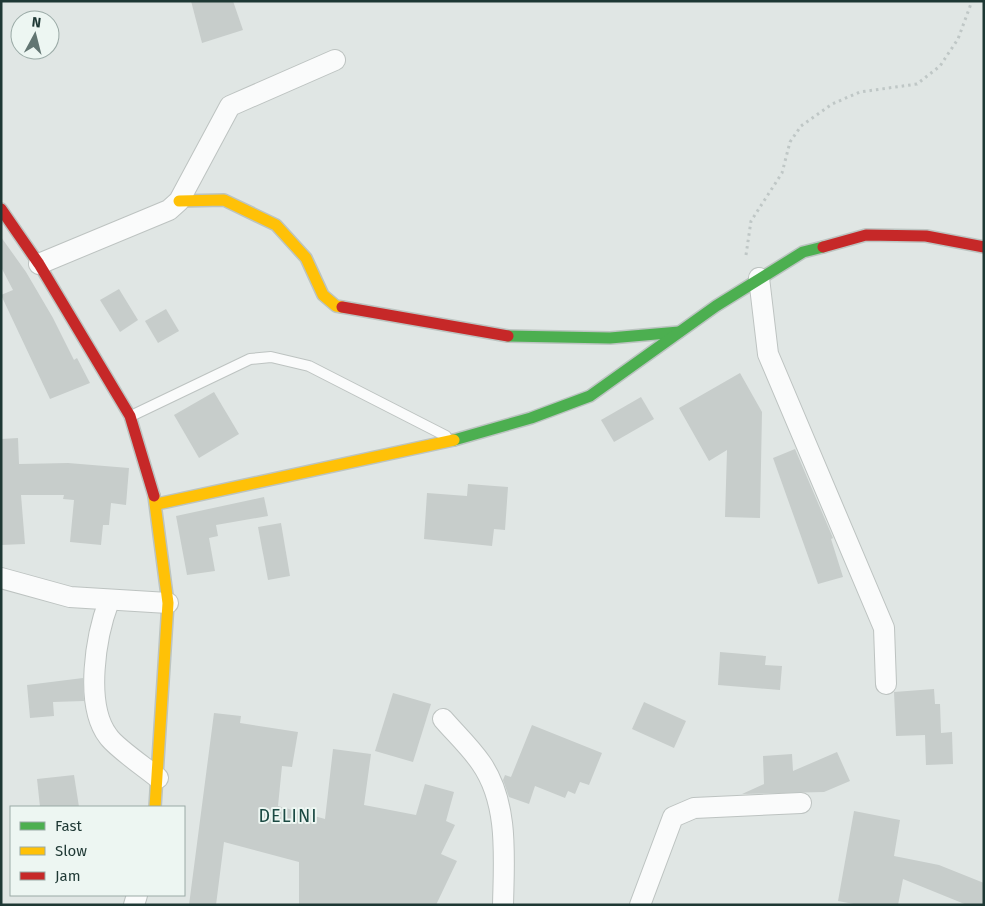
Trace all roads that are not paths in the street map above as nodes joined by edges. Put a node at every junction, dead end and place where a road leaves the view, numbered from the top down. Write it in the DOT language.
graph roads {
  1 [pos="335,60"];
  2 [pos="179,201"];
  3 [pos="1,209"];
  4 [pos="984,247"];
  5 [pos="39,264"];
  6 [pos="753,282"];
  7 [pos="681,332"];
  8 [pos="130,416"];
  9 [pos="454,440"];
  10 [pos="157,504"];
  11 [pos="1,578"];
  12 [pos="109,601"];
  13 [pos="168,603"];
  14 [pos="886,684"];
  15 [pos="443,719"];
  16 [pos="158,778"];
  17 [pos="801,803"];
  18 [pos="155,806"];
  19 [pos="503,905"];
  20 [pos="640,905"];
  1 -- 2 [label="street"];
  2 -- 5 [label="street"];
  2 -- 7 [label="street"];
  3 -- 5 [label="street"];
  4 -- 6 [label="street"];
  5 -- 8 [label="street"];
  6 -- 7 [label="street"];
  6 -- 14 [label="street"];
  7 -- 9 [label="street"];
  8 -- 9 [label="lane"];
  8 -- 10 [label="street"];
  9 -- 10 [label="street"];
  10 -- 13 [label="street"];
  11 -- 12 [label="street"];
  12 -- 13 [label="street"];
  12 -- 16 [label="street"];
  13 -- 16 [label="street"];
  15 -- 19 [label="street"];
  16 -- 18 [label="street"];
  17 -- 20 [label="street"];
}
